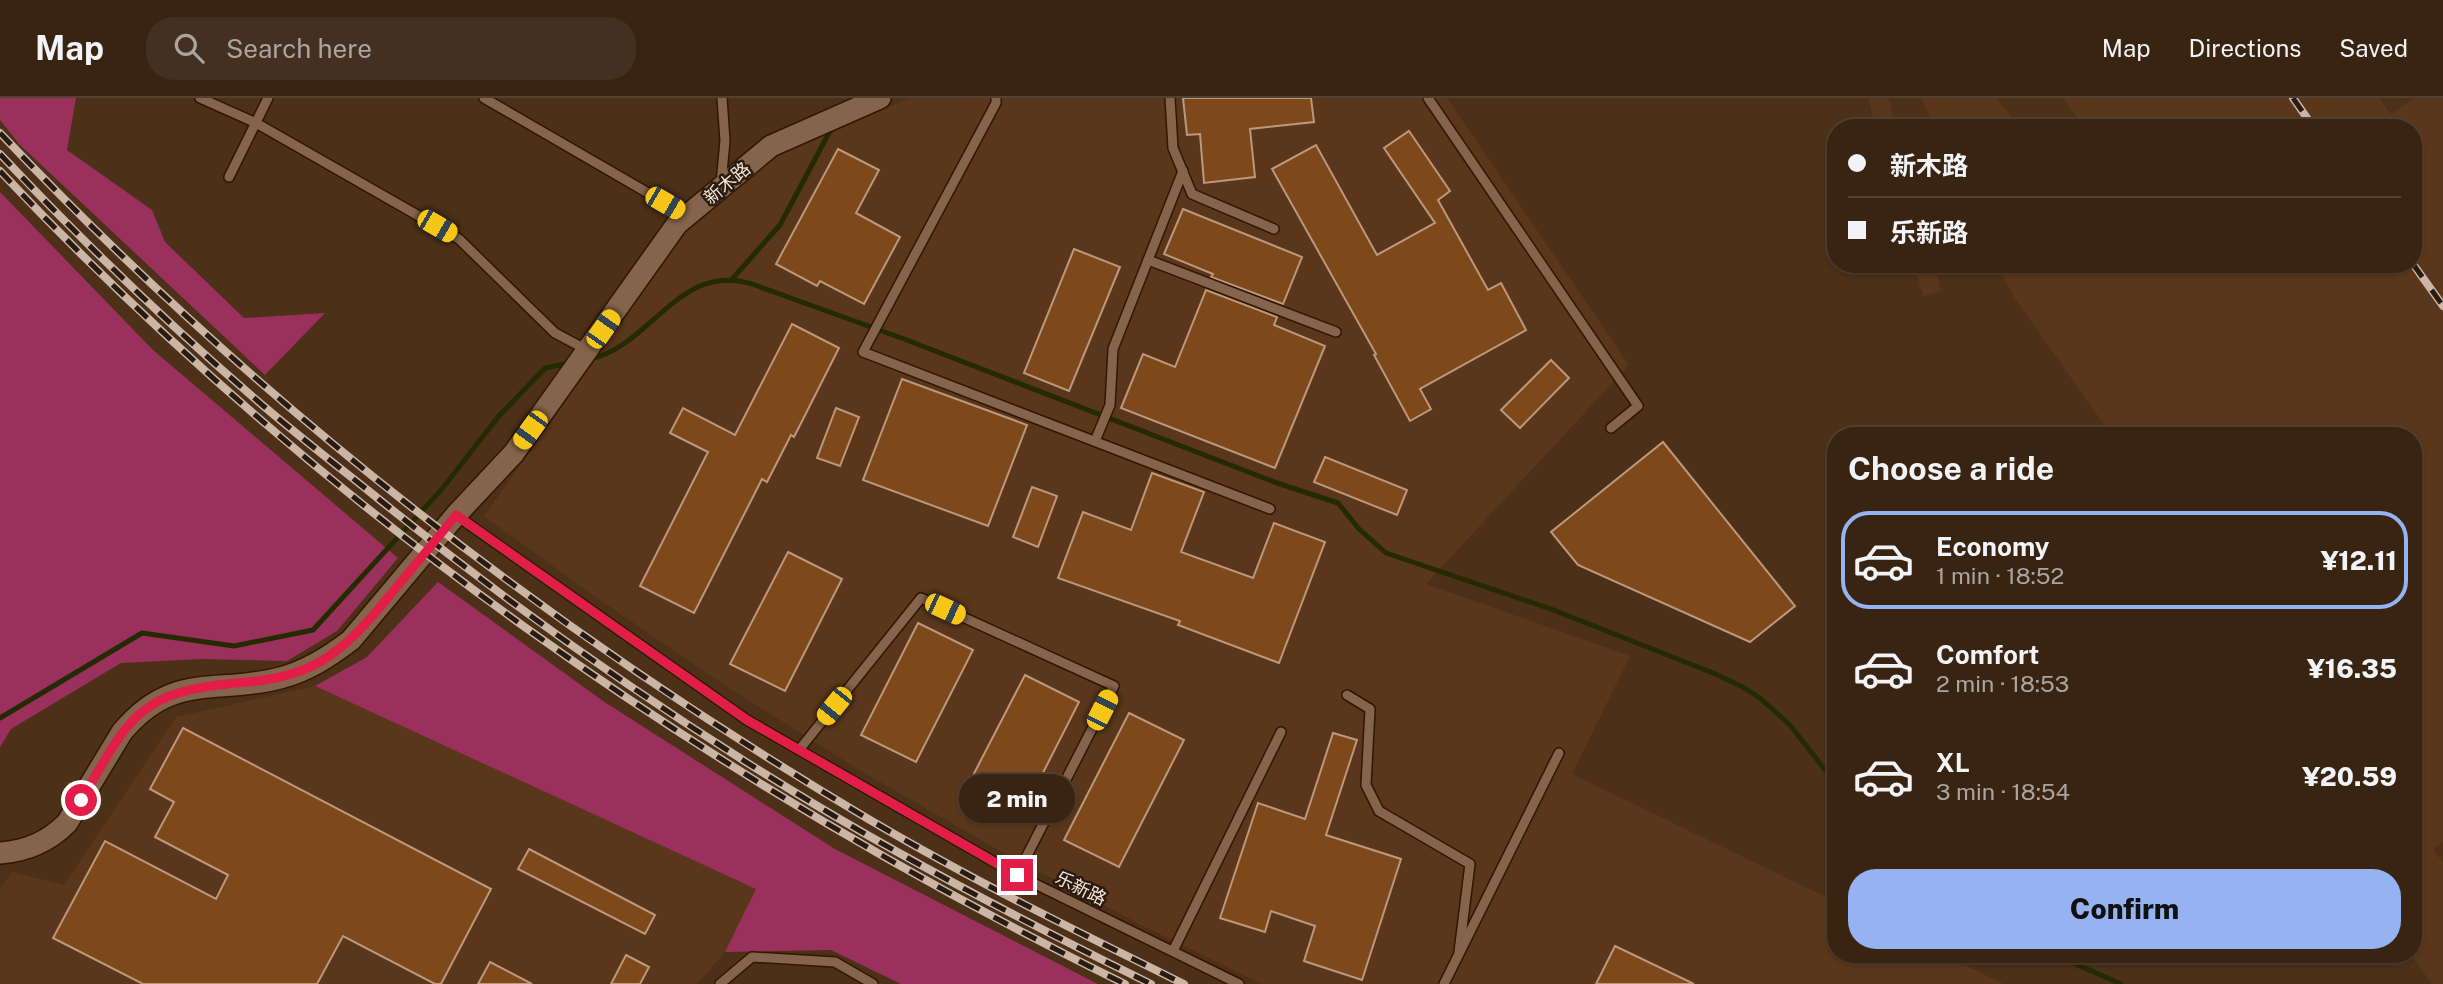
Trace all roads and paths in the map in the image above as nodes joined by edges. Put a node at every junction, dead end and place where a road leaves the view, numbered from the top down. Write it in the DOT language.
graph roads {
  1 [pos="200,98"];
  2 [pos="268,98"];
  3 [pos="484,98"];
  4 [pos="722,98"];
  5 [pos="880,98"];
  6 [pos="996,98"];
  7 [pos="1170,98"];
  8 [pos="1428,98"];
  9 [pos="256,123"];
  10 [pos="1183,171"];
  11 [pos="229,177"];
  12 [pos="720,189"];
  13 [pos="687,216"];
  14 [pos="1274,229"];
  15 [pos="1148,260"];
  16 [pos="1336,332"];
  17 [pos="589,350"];
  18 [pos="1611,428"];
  19 [pos="1095,441"];
  20 [pos="1270,509"];
  21 [pos="456,515"];
  22 [pos="1347,695"];
  23 [pos="1281,732"];
  24 [pos="799,750"];
  25 [pos="1559,753"];
  26 [pos="0,853"];
  27 [pos="1017,875"];
  28 [pos="1173,951"];
  29 [pos="1460,952"];
  30 [pos="720,984"];
  31 [pos="873,984"];
  32 [pos="1239,984"];
  33 [pos="1444,984"];
  1 -- 9 [label="lane"];
  2 -- 9 [label="lane"];
  3 -- 13 [label="lane"];
  4 -- 12 [label="lane"];
  5 -- 12 [label="street, 新木路"];
  6 -- 19 [label="lane"];
  7 -- 10 [label="lane"];
  8 -- 18 [label="lane"];
  9 -- 11 [label="lane"];
  9 -- 17 [label="lane"];
  10 -- 14 [label="lane"];
  10 -- 15 [label="lane"];
  12 -- 13 [label="street, 新木路"];
  13 -- 17 [label="street, 新木路"];
  15 -- 16 [label="lane"];
  15 -- 19 [label="lane"];
  17 -- 21 [label="street, 新木路"];
  19 -- 20 [label="lane"];
  21 -- 24 [label="lane, 乐新路"];
  21 -- 26 [label="street"];
  22 -- 29 [label="lane"];
  23 -- 28 [label="lane"];
  24 -- 27 [label="lane, 乐新路"];
  24 -- 27 [label="lane"];
  25 -- 29 [label="lane"];
  27 -- 28 [label="lane, 乐新路"];
  28 -- 32 [label="lane, 乐新路"];
  29 -- 33 [label="lane"];
  30 -- 31 [label="lane"];
}
